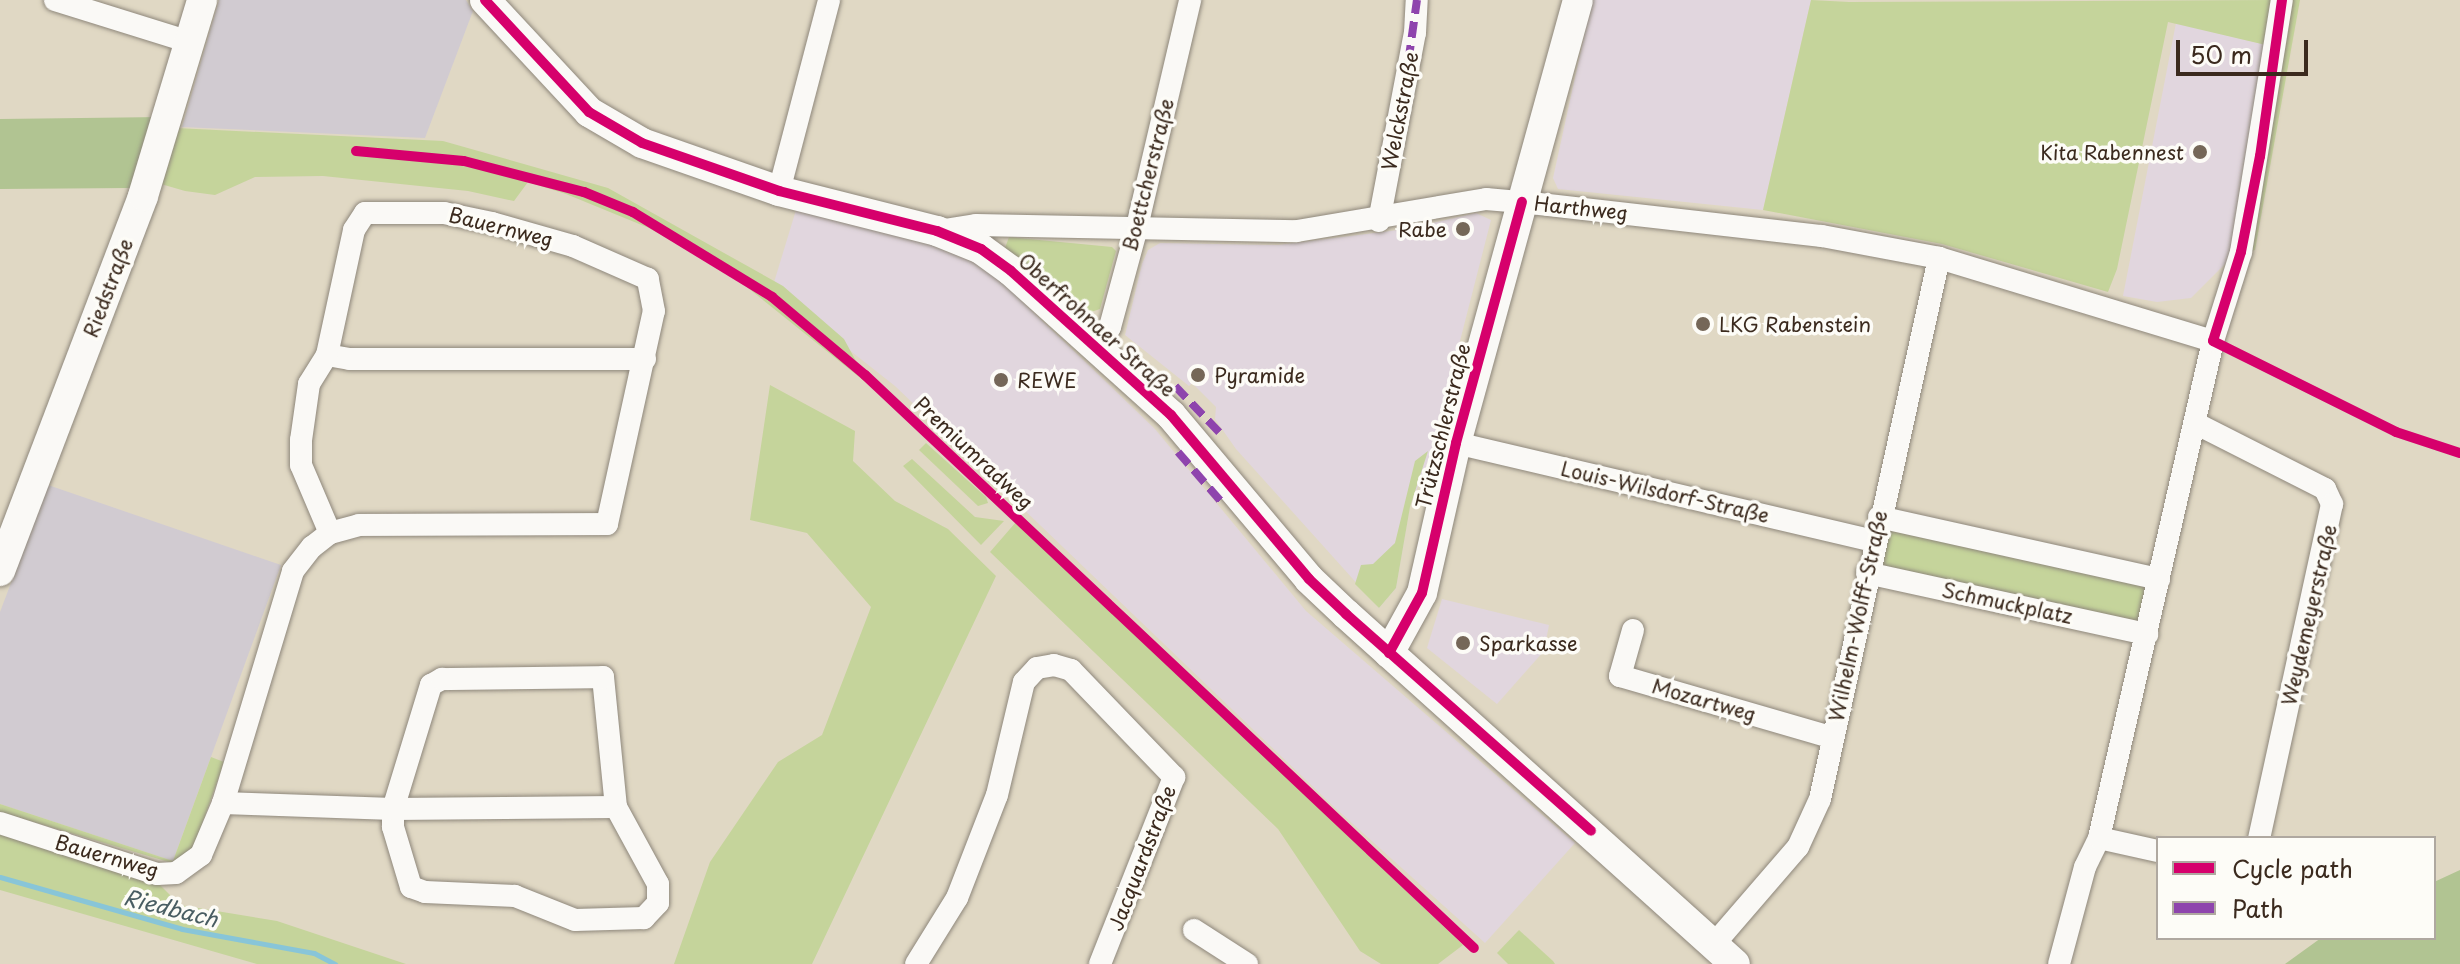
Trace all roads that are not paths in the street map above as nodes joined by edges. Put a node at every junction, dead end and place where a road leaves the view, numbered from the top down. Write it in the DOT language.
graph roads {
  1 [pos="55,0"];
  2 [pos="202,0"];
  3 [pos="485,0"];
  4 [pos="829,0"];
  5 [pos="1190,0"];
  6 [pos="1417,0"];
  7 [pos="1578,0"];
  8 [pos="2282,0"];
  9 [pos="508,11"];
  10 [pos="190,42"];
  11 [pos="779,191"];
  12 [pos="1522,202"];
  13 [pos="1379,221"];
  14 [pos="937,231"];
  15 [pos="1136,231"];
  16 [pos="1939,258"];
  17 [pos="2213,341"];
  18 [pos="1098,347"];
  19 [pos="327,355"];
  20 [pos="645,359"];
  21 [pos="2195,423"];
  22 [pos="1456,443"];
  23 [pos="1879,517"];
  24 [pos="330,533"];
  25 [pos="1874,541"];
  26 [pos="0,571"];
  27 [pos="1867,573"];
  28 [pos="2159,579"];
  29 [pos="1633,630"];
  30 [pos="2147,634"];
  31 [pos="1389,653"];
  32 [pos="1833,738"];
  33 [pos="223,803"];
  34 [pos="616,807"];
  35 [pos="393,809"];
  36 [pos="0,823"];
  37 [pos="2259,836"];
  38 [pos="2099,838"];
  39 [pos="2156,851"];
  40 [pos="1194,930"];
  41 [pos="1725,954"];
  42 [pos="916,964"];
  43 [pos="1100,964"];
  44 [pos="1247,964"];
  45 [pos="2059,964"];
  1 -- 10 [label="street"];
  2 -- 10 [label="main road, Riedstraße"];
  3 -- 9 [label="main road, Oberfrohnaer Straße"];
  4 -- 11 [label="street"];
  5 -- 15 [label="street, Boettcherstraße"];
  6 -- 13 [label="street, Welckstraße"];
  7 -- 12 [label="main road, Trützschlerstraße"];
  8 -- 17 [label="street"];
  9 -- 11 [label="main road, Oberfrohnaer Straße"];
  10 -- 26 [label="main road, Riedstraße"];
  11 -- 14 [label="main road, Oberfrohnaer Straße"];
  12 -- 13 [label="street, Harthweg"];
  12 -- 16 [label="street, Harthweg"];
  12 -- 22 [label="main road, Trützschlerstraße"];
  13 -- 15 [label="street, Harthweg"];
  14 -- 15 [label="street, Harthweg"];
  14 -- 18 [label="main road, Oberfrohnaer Straße"];
  15 -- 18 [label="street, Boettcherstraße"];
  16 -- 17 [label="street, Harthweg"];
  16 -- 23 [label="street, Wilhelm-Wolff-Straße"];
  17 -- 21 [label="street"];
  18 -- 31 [label="main road, Oberfrohnaer Straße"];
  19 -- 20 [label="street"];
  19 -- 20 [label="street, Bauernweg"];
  19 -- 24 [label="street, Bauernweg"];
  20 -- 24 [label="street, Bauernweg"];
  21 -- 28 [label="street"];
  21 -- 37 [label="street, Weydemeyerstraße"];
  22 -- 25 [label="street, Louis-Wilsdorf-Straße"];
  22 -- 31 [label="main road, Trützschlerstraße"];
  23 -- 25 [label="street, Wilhelm-Wolff-Straße"];
  23 -- 28 [label="street"];
  24 -- 33 [label="street, Bauernweg"];
  25 -- 27 [label="street, Wilhelm-Wolff-Straße"];
  27 -- 30 [label="street, Schmuckplatz"];
  27 -- 32 [label="street, Wilhelm-Wolff-Straße"];
  28 -- 30 [label="street"];
  29 -- 32 [label="street, Mozartweg"];
  30 -- 38 [label="street"];
  31 -- 41 [label="main road, Oberfrohnaer Straße"];
  32 -- 41 [label="street, Wilhelm-Wolff-Straße"];
  33 -- 35 [label="street"];
  33 -- 36 [label="street, Bauernweg"];
  34 -- 35 [label="street"];
  34 -- 35 [label="street"];
  34 -- 35 [label="street"];
  38 -- 39 [label="street"];
  38 -- 45 [label="street"];
  40 -- 44 [label="street"];
  42 -- 43 [label="street, Jacquardstraße"];
}
